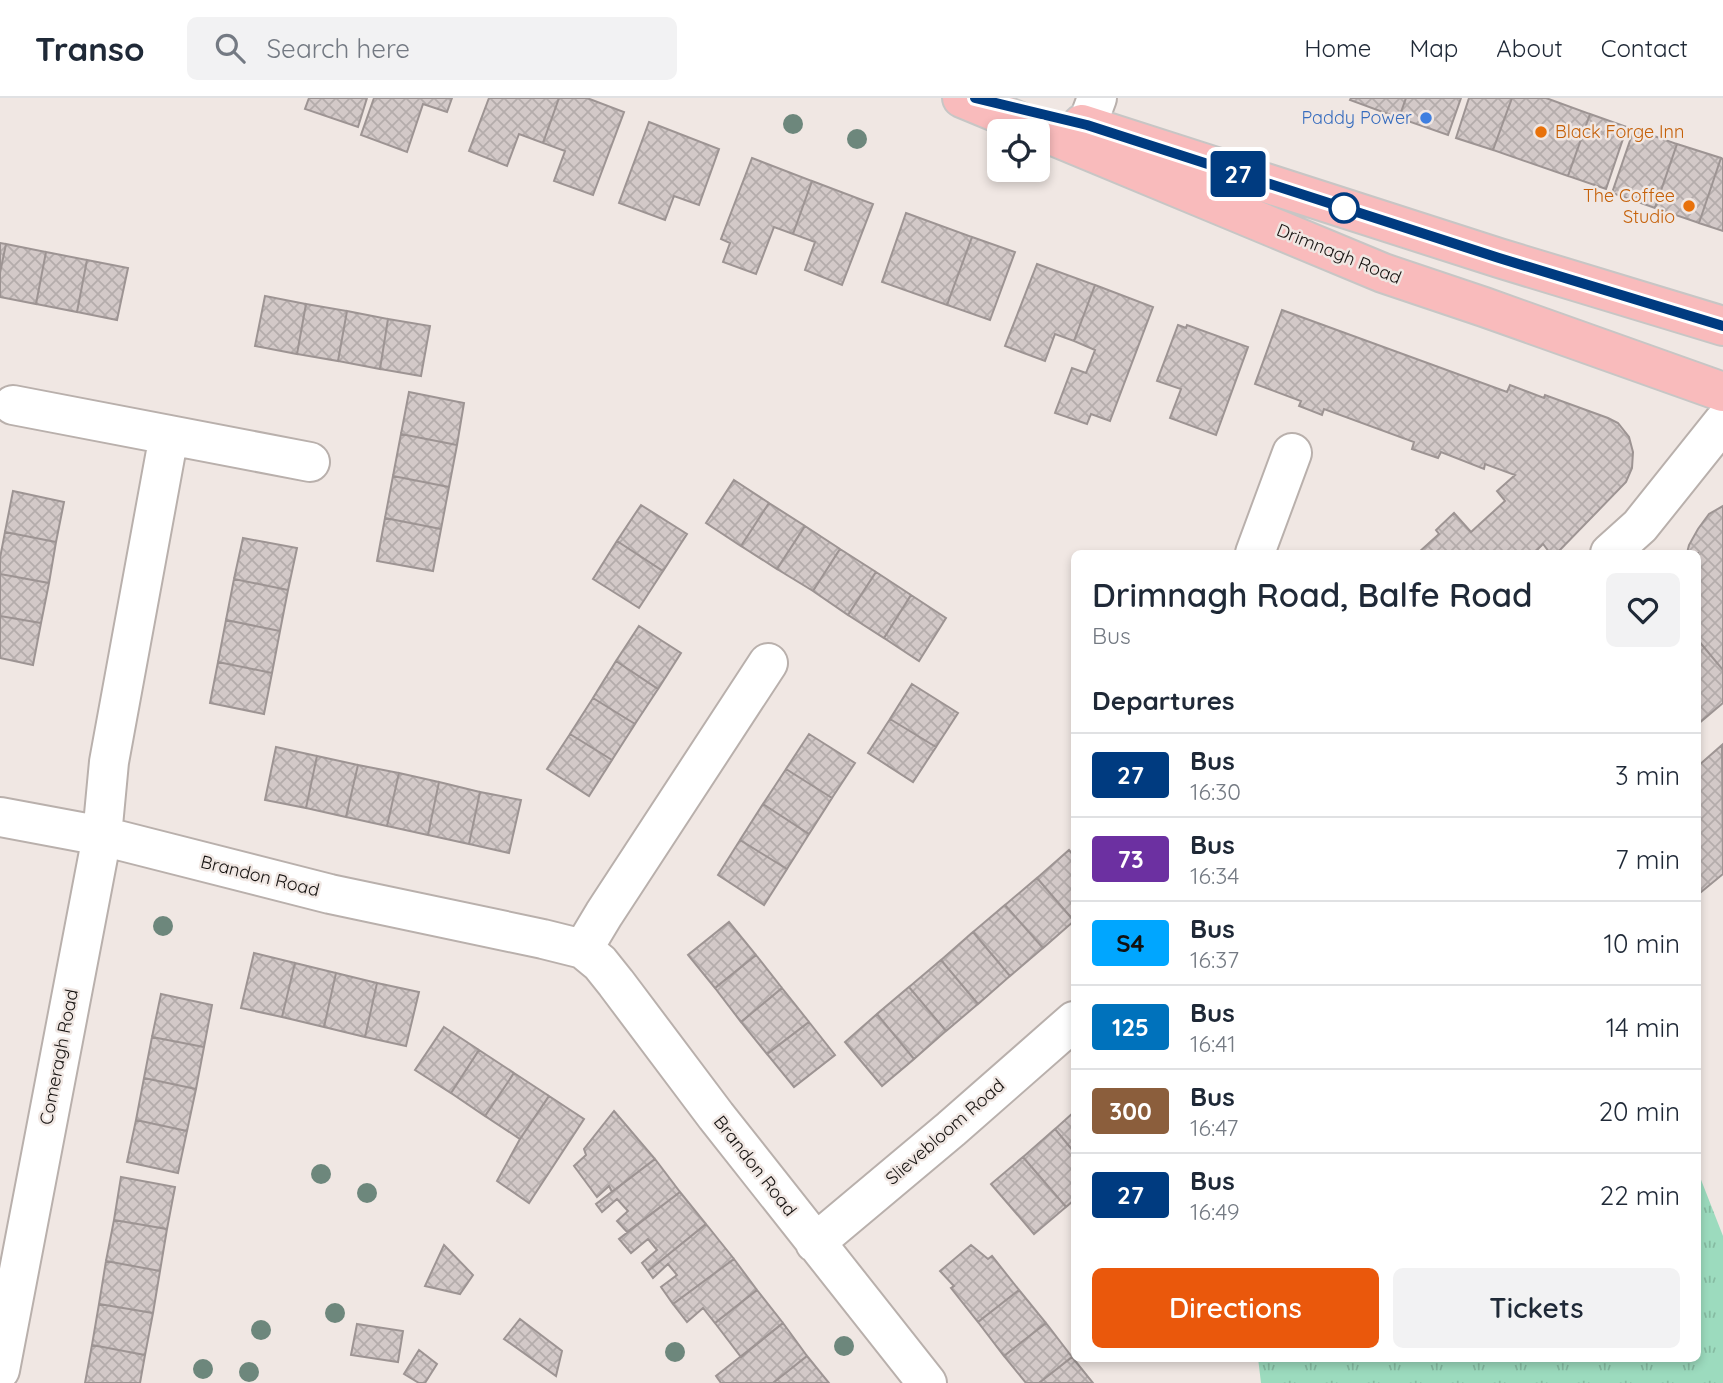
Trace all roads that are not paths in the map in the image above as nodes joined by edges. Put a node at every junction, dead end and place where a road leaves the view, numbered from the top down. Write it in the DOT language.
graph roads {
  1 [pos="962,98"];
  2 [pos="975,98"];
  3 [pos="1092,111"];
  4 [pos="1723,326"];
  5 [pos="1723,392"];
  6 [pos="13,405"];
  7 [pos="1723,422"];
  8 [pos="169,435"];
  9 [pos="1292,453"];
  10 [pos="310,462"];
  11 [pos="1256,550"];
  12 [pos="1613,550"];
  13 [pos="768,663"];
  14 [pos="0,817"];
  15 [pos="102,836"];
  16 [pos="583,949"];
  17 [pos="1071,1024"];
  18 [pos="815,1243"];
  19 [pos="9,1276"];
  20 [pos="0,1370"];
  21 [pos="927,1383"];
  1 -- 5 [label="main road, Drimnagh Road"];
  2 -- 3 [label="main road"];
  3 -- 4 [label="main road"];
  6 -- 8 [label="street"];
  7 -- 12 [label="street"];
  8 -- 10 [label="street"];
  8 -- 15 [label="street"];
  9 -- 11 [label="street"];
  13 -- 16 [label="street"];
  14 -- 15 [label="street, Brandon Road"];
  15 -- 16 [label="street, Brandon Road"];
  15 -- 19 [label="street, Comeragh Road"];
  16 -- 18 [label="street, Brandon Road"];
  17 -- 18 [label="street, Slievebloom Road"];
  18 -- 21 [label="street, Brandon Road"];
  19 -- 20 [label="street, Comeragh Road"];
}
